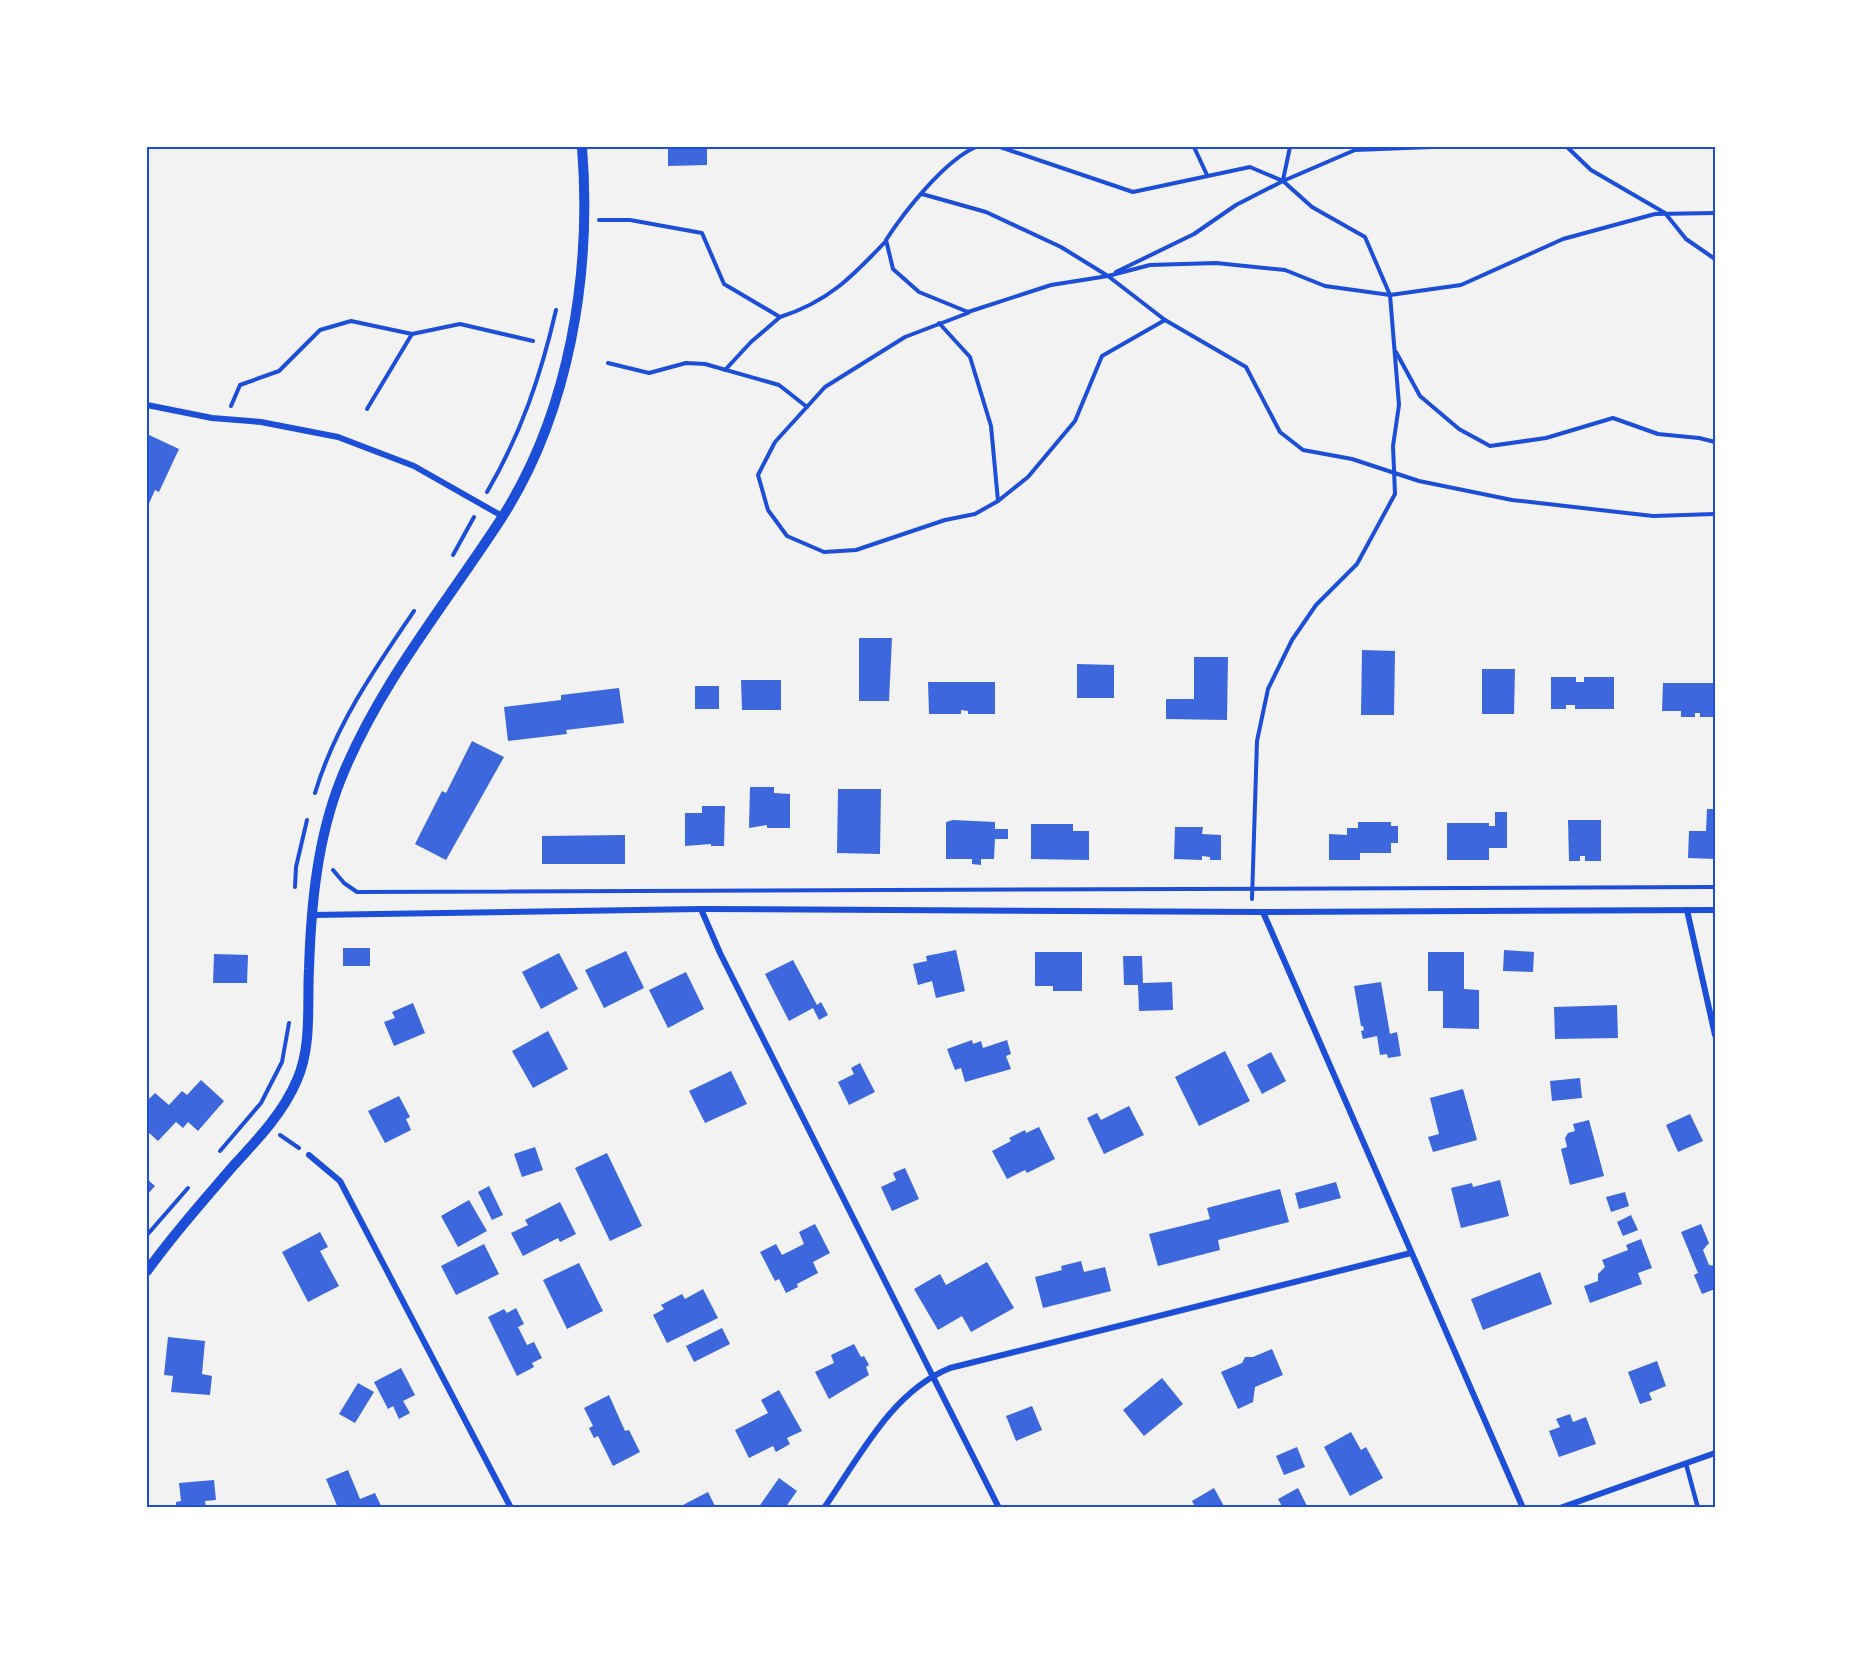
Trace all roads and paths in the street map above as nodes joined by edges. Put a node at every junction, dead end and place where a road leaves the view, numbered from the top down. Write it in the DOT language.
graph roads {
  1 [pos="582,147"];
  2 [pos="976,147"];
  3 [pos="1000,147"];
  4 [pos="1194,147"];
  5 [pos="1290,147"];
  6 [pos="1432,147"];
  7 [pos="1567,147"];
  8 [pos="1207,175"];
  9 [pos="1283,181"];
  10 [pos="922,194"];
  11 [pos="1665,213"];
  12 [pos="1715,213"];
  13 [pos="584,221"];
  14 [pos="886,240"];
  15 [pos="1715,259"];
  16 [pos="1108,276"];
  17 [pos="1390,295"];
  18 [pos="557,305"];
  19 [pos="968,312"];
  20 [pos="780,317"];
  21 [pos="1165,320"];
  22 [pos="939,323"];
  23 [pos="412,334"];
  24 [pos="533,341"];
  25 [pos="1395,350"];
  26 [pos="608,363"];
  27 [pos="724,370"];
  28 [pos="147,405"];
  29 [pos="807,407"];
  30 [pos="367,409"];
  31 [pos="225,419"];
  32 [pos="1715,442"];
  33 [pos="1392,472"];
  34 [pos="492,484"];
  35 [pos="998,501"];
  36 [pos="1715,514"];
  37 [pos="502,516"];
  38 [pos="336,870"];
  39 [pos="1715,887"];
  40 [pos="1252,889"];
  41 [pos="701,909"];
  42 [pos="1687,910"];
  43 [pos="1715,910"];
  44 [pos="1263,912"];
  45 [pos="312,915"];
  46 [pos="1715,1035"];
  47 [pos="278,1133"];
  48 [pos="309,1155"];
  49 [pos="1411,1252"];
  50 [pos="147,1271"];
  51 [pos="932,1376"];
  52 [pos="1715,1454"];
  53 [pos="1686,1464"];
  54 [pos="511,1508"];
  55 [pos="824,1508"];
  56 [pos="999,1508"];
  57 [pos="1523,1508"];
  58 [pos="1560,1508"];
  59 [pos="1698,1508"];
  1 -- 13 [label="street"];
  2 -- 10 [label="path"];
  3 -- 8 [label="path"];
  4 -- 8 [label="path"];
  5 -- 9 [label="path"];
  6 -- 9 [label="path"];
  7 -- 11 [label="path"];
  8 -- 9 [label="path"];
  9 -- 16 [label="path"];
  9 -- 17 [label="path"];
  10 -- 14 [label="path"];
  10 -- 16 [label="path"];
  11 -- 12 [label="path"];
  11 -- 15 [label="path"];
  11 -- 17 [label="path"];
  13 -- 20 [label="path"];
  13 -- 37 [label="street"];
  14 -- 19 [label="path"];
  14 -- 20 [label="path"];
  16 -- 17 [label="path"];
  16 -- 19 [label="path"];
  16 -- 21 [label="path"];
  17 -- 25 [label="path"];
  18 -- 34 [label="path"];
  19 -- 22 [label="path"];
  20 -- 27 [label="path"];
  21 -- 33 [label="path"];
  21 -- 35 [label="path"];
  22 -- 29 [label="path"];
  22 -- 35 [label="path"];
  23 -- 24 [label="path"];
  23 -- 30 [label="path"];
  23 -- 31 [label="path"];
  25 -- 32 [label="path"];
  25 -- 33 [label="path"];
  26 -- 27 [label="path"];
  27 -- 29 [label="path"];
  28 -- 31 [label="street"];
  29 -- 35 [label="path"];
  31 -- 37 [label="street"];
  33 -- 36 [label="path"];
  33 -- 40 [label="path"];
  37 -- 45 [label="street"];
  38 -- 40 [label="path"];
  39 -- 40 [label="path"];
  41 -- 44 [label="street"];
  41 -- 45 [label="street"];
  41 -- 51 [label="street"];
  42 -- 43 [label="street"];
  42 -- 44 [label="street"];
  42 -- 46 [label="street"];
  44 -- 49 [label="street"];
  45 -- 50 [label="street"];
  47 -- 48 [label="path"];
  48 -- 54 [label="street"];
  49 -- 51 [label="street"];
  49 -- 57 [label="street"];
  51 -- 55 [label="street"];
  51 -- 56 [label="street"];
  52 -- 53 [label="street"];
  53 -- 58 [label="street"];
  53 -- 59 [label="lane"];
}
